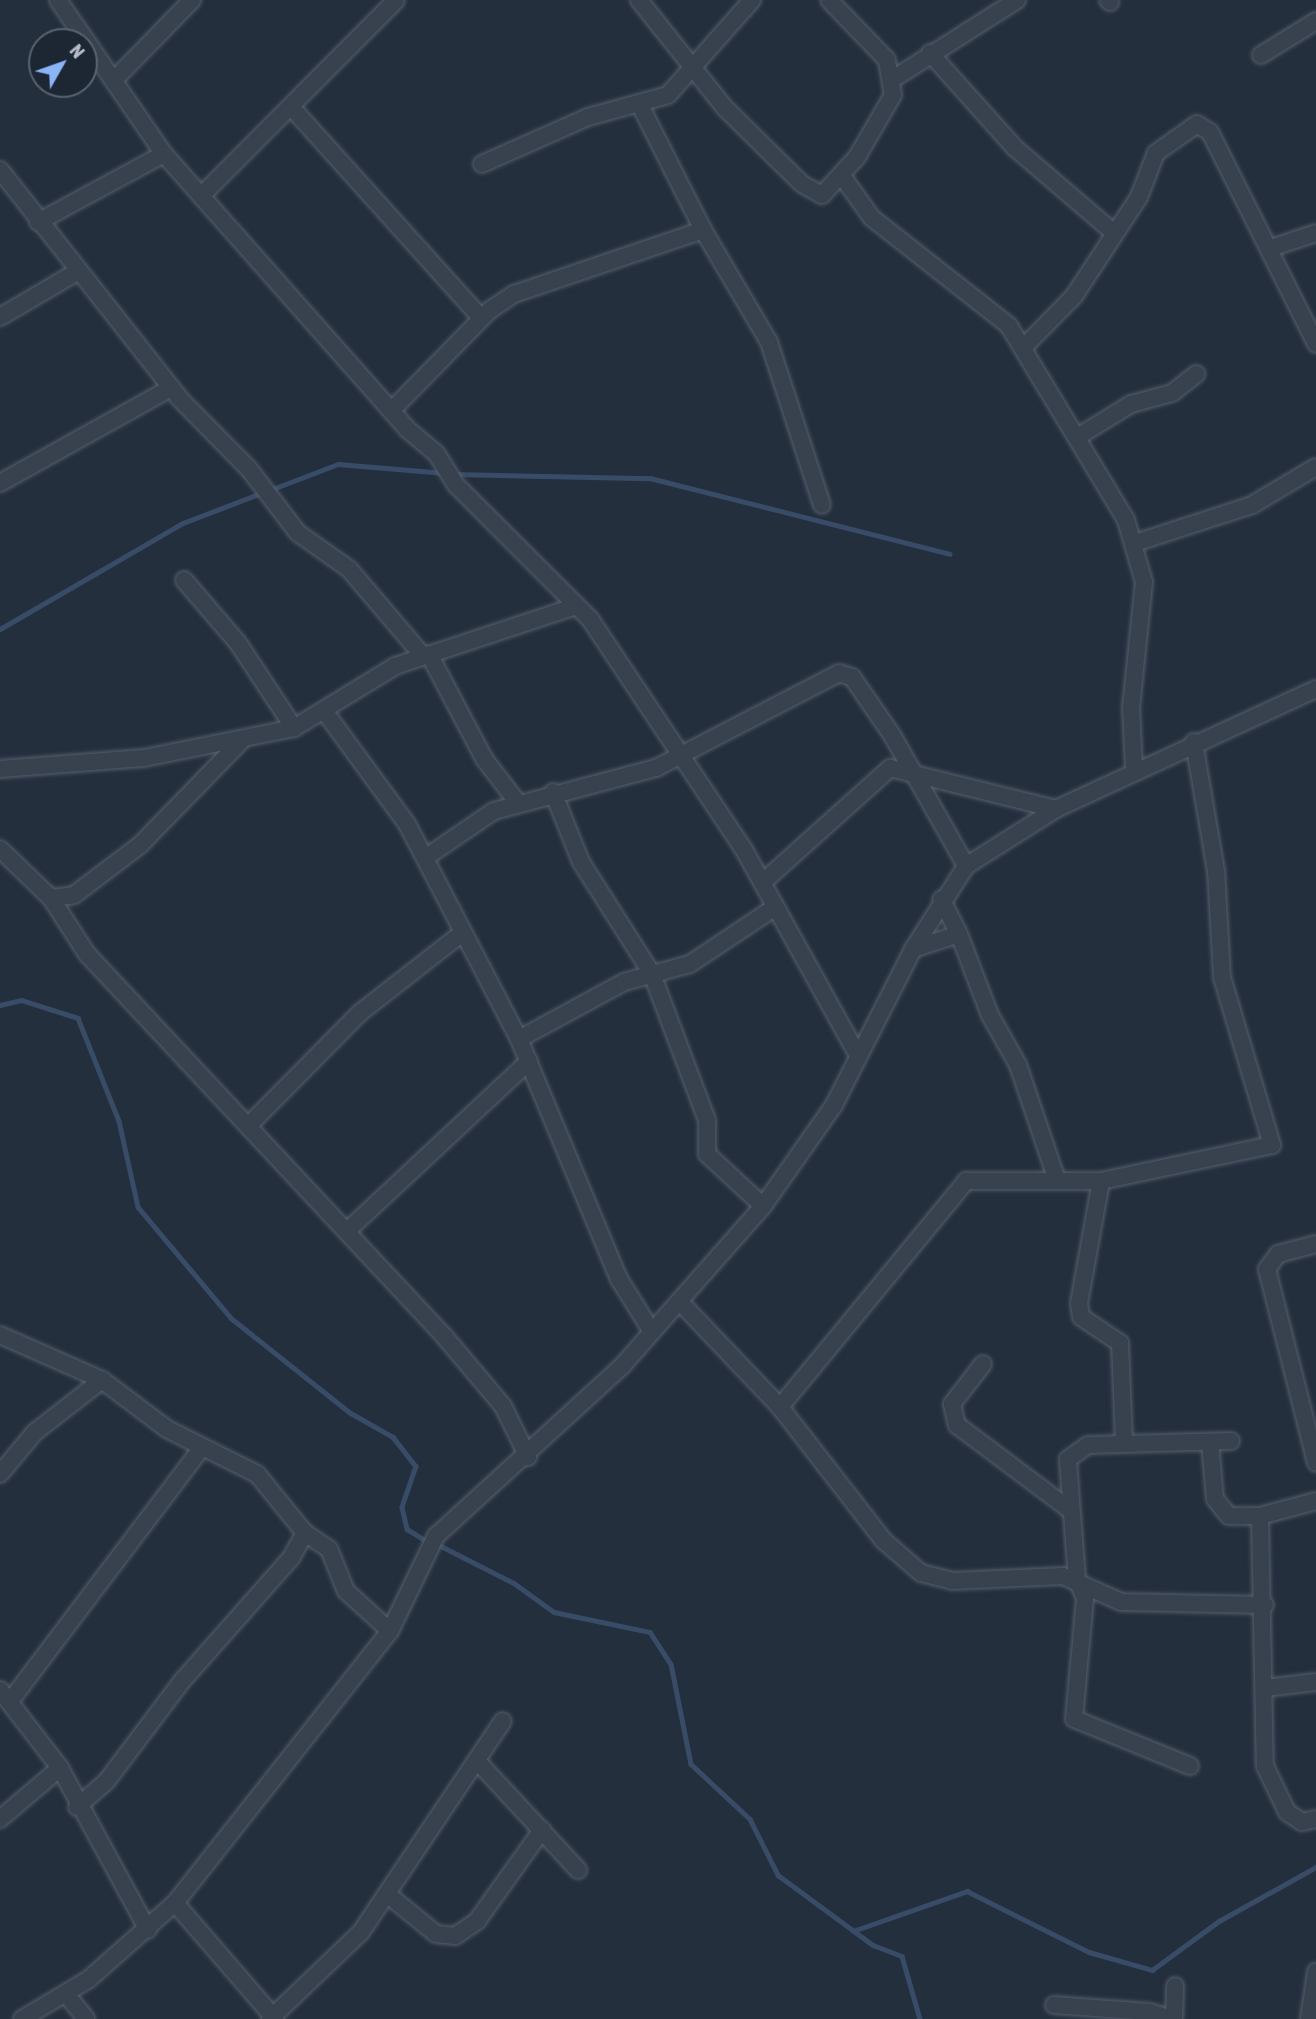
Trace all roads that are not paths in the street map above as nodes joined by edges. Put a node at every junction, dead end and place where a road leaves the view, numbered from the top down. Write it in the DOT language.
graph roads {
  1 [pos="58,0"];
  2 [pos="192,0"];
  3 [pos="396,0"];
  4 [pos="639,0"];
  5 [pos="752,0"];
  6 [pos="829,0"];
  7 [pos="1017,0"];
  8 [pos="1316,21"];
  9 [pos="930,53"];
  10 [pos="1261,55"];
  11 [pos="694,72"];
  12 [pos="893,79"];
  13 [pos="114,80"];
  14 [pos="641,107"];
  15 [pos="293,109"];
  16 [pos="164,154"];
  17 [pos="482,164"];
  18 [pos="0,170"];
  19 [pos="842,176"];
  20 [pos="201,196"];
  21 [pos="38,222"];
  22 [pos="703,230"];
  23 [pos="1112,231"];
  24 [pos="1316,233"];
  25 [pos="1271,248"];
  26 [pos="75,273"];
  27 [pos="0,317"];
  28 [pos="481,318"];
  29 [pos="1316,344"];
  30 [pos="1025,346"];
  31 [pos="1196,374"];
  32 [pos="171,388"];
  33 [pos="391,411"];
  34 [pos="1079,436"];
  35 [pos="1316,467"];
  36 [pos="0,483"];
  37 [pos="822,505"];
  38 [pos="1135,543"];
  39 [pos="184,580"];
  40 [pos="576,606"];
  41 [pos="426,655"];
  42 [pos="1316,690"];
  43 [pos="325,712"];
  44 [pos="294,728"];
  45 [pos="241,741"];
  46 [pos="1194,742"];
  47 [pos="678,756"];
  48 [pos="0,769"];
  49 [pos="1134,769"];
  50 [pos="912,772"];
  51 [pos="553,792"];
  52 [pos="518,803"];
  53 [pos="1056,809"];
  54 [pos="0,849"];
  55 [pos="425,858"];
  56 [pos="966,866"];
  57 [pos="763,882"];
  58 [pos="51,898"];
  59 [pos="941,899"];
  60 [pos="774,908"];
  61 [pos="463,933"];
  62 [pos="959,934"];
  63 [pos="913,949"];
  64 [pos="652,974"];
  65 [pos="519,1039"];
  66 [pos="858,1054"];
  67 [pos="529,1061"];
  68 [pos="249,1125"];
  69 [pos="1056,1177"];
  70 [pos="1101,1181"];
  71 [pos="763,1206"];
  72 [pos="347,1231"];
  73 [pos="1316,1244"];
  74 [pos="680,1302"];
  75 [pos="652,1332"];
  76 [pos="0,1335"];
  77 [pos="983,1364"];
  78 [pos="102,1380"];
  79 [pos="780,1407"];
  80 [pos="1231,1441"];
  81 [pos="1210,1442"];
  82 [pos="1124,1444"];
  83 [pos="201,1449"];
  84 [pos="528,1457"];
  85 [pos="1316,1463"];
  86 [pos="0,1474"];
  87 [pos="1316,1501"];
  88 [pos="1069,1509"];
  89 [pos="1260,1516"];
  90 [pos="305,1533"];
  91 [pos="1077,1580"];
  92 [pos="1265,1605"];
  93 [pos="390,1631"];
  94 [pos="1316,1682"];
  95 [pos="1265,1688"];
  96 [pos="6,1695"];
  97 [pos="503,1721"];
  98 [pos="479,1763"];
  99 [pos="1190,1766"];
  100 [pos="60,1768"];
  101 [pos="77,1807"];
  102 [pos="0,1819"];
  103 [pos="1316,1819"];
  104 [pos="542,1830"];
  105 [pos="578,1870"];
  106 [pos="387,1894"];
  107 [pos="176,1903"];
  108 [pos="148,1930"];
  109 [pos="1316,1972"];
  110 [pos="1175,1986"];
  111 [pos="66,1994"];
  112 [pos="1054,2005"];
  113 [pos="273,2018"];
  114 [pos="22,2019"];
  115 [pos="86,2019"];
  116 [pos="1173,2019"];
  117 [pos="1308,2019"];
  1 -- 13 [label="street"];
  2 -- 13 [label="street"];
  3 -- 15 [label="street"];
  4 -- 11 [label="street"];
  5 -- 11 [label="street"];
  6 -- 12 [label="street"];
  7 -- 9 [label="street"];
  8 -- 10 [label="street"];
  9 -- 12 [label="street"];
  9 -- 23 [label="street"];
  11 -- 14 [label="street"];
  11 -- 19 [label="street"];
  12 -- 19 [label="street"];
  13 -- 16 [label="street"];
  14 -- 17 [label="street"];
  14 -- 22 [label="street"];
  15 -- 20 [label="street"];
  15 -- 28 [label="street"];
  16 -- 20 [label="street"];
  16 -- 21 [label="street"];
  18 -- 21 [label="street"];
  19 -- 30 [label="street"];
  20 -- 33 [label="street"];
  21 -- 26 [label="street"];
  22 -- 28 [label="street"];
  22 -- 37 [label="street"];
  23 -- 25 [label="street"];
  23 -- 30 [label="street"];
  24 -- 25 [label="street"];
  25 -- 29 [label="street"];
  26 -- 27 [label="street"];
  26 -- 32 [label="street"];
  28 -- 33 [label="street"];
  30 -- 34 [label="street"];
  31 -- 34 [label="street"];
  32 -- 36 [label="street"];
  32 -- 41 [label="street"];
  33 -- 40 [label="street"];
  34 -- 38 [label="street"];
  35 -- 38 [label="street"];
  38 -- 49 [label="street"];
  39 -- 44 [label="street"];
  40 -- 41 [label="street"];
  40 -- 47 [label="street"];
  41 -- 43 [label="street"];
  41 -- 52 [label="street"];
  42 -- 46 [label="street"];
  43 -- 44 [label="street"];
  43 -- 55 [label="street"];
  44 -- 45 [label="street"];
  45 -- 48 [label="street"];
  45 -- 58 [label="street"];
  46 -- 49 [label="street"];
  46 -- 70 [label="street"];
  47 -- 50 [label="street"];
  47 -- 51 [label="street"];
  47 -- 57 [label="street"];
  49 -- 53 [label="street"];
  50 -- 53 [label="street"];
  50 -- 56 [label="street"];
  50 -- 57 [label="street"];
  51 -- 52 [label="street"];
  51 -- 64 [label="street"];
  52 -- 55 [label="street"];
  53 -- 56 [label="street"];
  54 -- 58 [label="street"];
  55 -- 61 [label="street"];
  56 -- 59 [label="street"];
  57 -- 60 [label="street"];
  58 -- 68 [label="street"];
  59 -- 62 [label="street"];
  59 -- 63 [label="street"];
  60 -- 64 [label="street"];
  60 -- 66 [label="street"];
  61 -- 65 [label="street"];
  61 -- 68 [label="street"];
  62 -- 63 [label="street"];
  62 -- 69 [label="street"];
  63 -- 66 [label="street"];
  64 -- 65 [label="street"];
  64 -- 71 [label="street"];
  65 -- 67 [label="street"];
  66 -- 71 [label="street"];
  67 -- 72 [label="street"];
  67 -- 75 [label="street"];
  68 -- 72 [label="street"];
  69 -- 70 [label="street"];
  69 -- 79 [label="street"];
  70 -- 82 [label="street"];
  71 -- 74 [label="street"];
  72 -- 84 [label="street"];
  73 -- 85 [label="street"];
  74 -- 75 [label="street"];
  74 -- 79 [label="street"];
  75 -- 84 [label="street"];
  76 -- 78 [label="street"];
  77 -- 88 [label="street"];
  78 -- 83 [label="street"];
  78 -- 86 [label="street"];
  79 -- 91 [label="street"];
  80 -- 81 [label="street"];
  81 -- 82 [label="street"];
  81 -- 89 [label="street"];
  82 -- 88 [label="street"];
  83 -- 90 [label="street"];
  83 -- 96 [label="street"];
  84 -- 93 [label="street"];
  87 -- 89 [label="street"];
  88 -- 91 [label="street"];
  89 -- 92 [label="street"];
  90 -- 93 [label="street"];
  90 -- 101 [label="street"];
  91 -- 92 [label="street"];
  91 -- 99 [label="street"];
  92 -- 95 [label="street"];
  93 -- 107 [label="street"];
  94 -- 95 [label="street"];
  95 -- 103 [label="street"];
  96 -- 100 [label="street"];
  97 -- 98 [label="street"];
  98 -- 104 [label="street"];
  98 -- 106 [label="street"];
  100 -- 101 [label="street"];
  100 -- 102 [label="street"];
  101 -- 108 [label="street"];
  104 -- 105 [label="street"];
  104 -- 106 [label="street"];
  106 -- 113 [label="street"];
  107 -- 108 [label="street"];
  107 -- 113 [label="street"];
  108 -- 111 [label="street"];
  109 -- 117 [label="street"];
  110 -- 116 [label="street"];
  111 -- 114 [label="street"];
  111 -- 115 [label="street"];
  112 -- 116 [label="street"];
}
